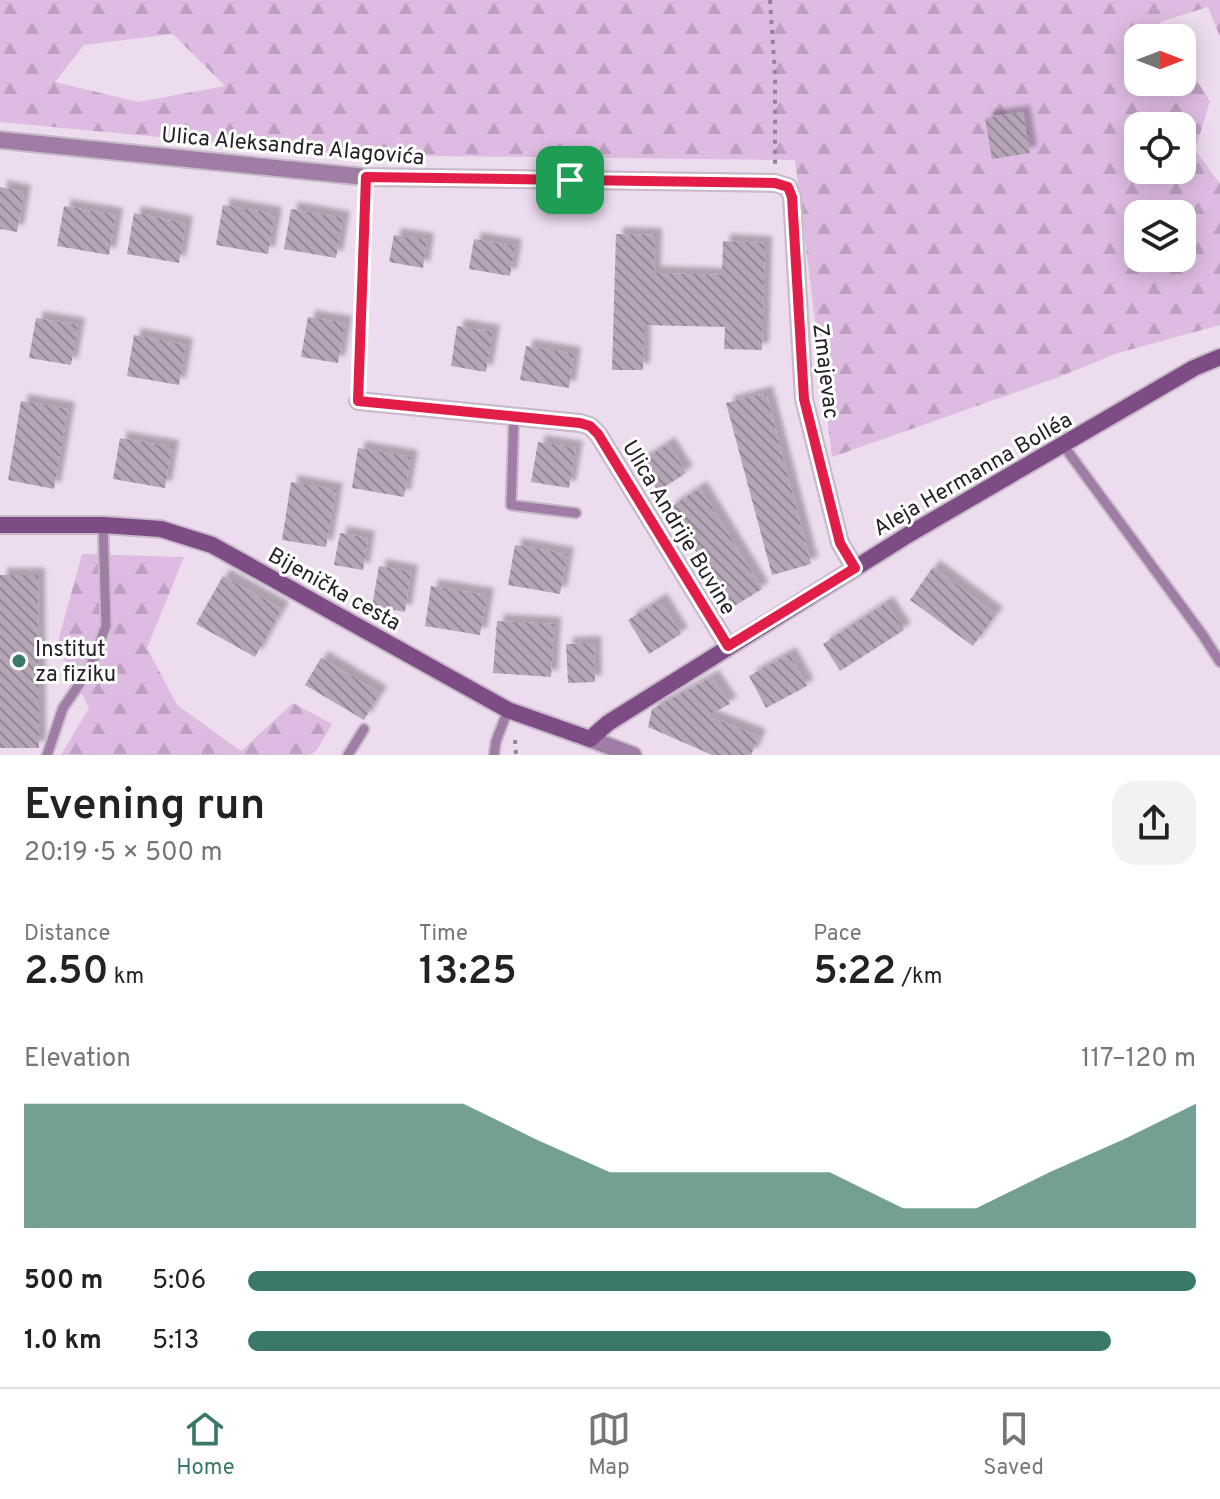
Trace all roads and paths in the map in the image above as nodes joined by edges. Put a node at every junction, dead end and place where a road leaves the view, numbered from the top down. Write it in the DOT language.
graph roads {
  1 [pos="770,0"];
  2 [pos="0,140"];
  3 [pos="775,176"];
  4 [pos="366,177"];
  5 [pos="1220,357"];
  6 [pos="358,401"];
  7 [pos="514,416"];
  8 [pos="1063,445"];
  9 [pos="576,513"];
  10 [pos="0,525"];
  11 [pos="103,525"];
  12 [pos="855,568"];
  13 [pos="728,646"];
  14 [pos="1220,662"];
  15 [pos="508,710"];
  16 [pos="364,729"];
  17 [pos="590,739"];
  18 [pos="515,740"];
  19 [pos="47,755"];
  20 [pos="348,755"];
  21 [pos="494,755"];
  22 [pos="516,755"];
  23 [pos="633,755"];
  1 -- 3 [label="path"];
  2 -- 4 [label="street, Ulica Aleksandra Alagovića"];
  3 -- 4 [label="street, Ulica Aleksandra Alagovića"];
  3 -- 12 [label="street, Zmajevac"];
  4 -- 6 [label="lane"];
  5 -- 8 [label="main road, Aleja Hermanna Bolléa"];
  6 -- 7 [label="street, Ulica Andrije Buvine"];
  7 -- 9 [label="lane"];
  7 -- 13 [label="street, Ulica Andrije Buvine"];
  8 -- 12 [label="main road, Aleja Hermanna Bolléa"];
  8 -- 14 [label="lane"];
  10 -- 11 [label="main road, Bijenička cesta"];
  11 -- 15 [label="main road, Bijenička cesta"];
  11 -- 19 [label="lane"];
  12 -- 13 [label="main road, Aleja Hermanna Bolléa"];
  13 -- 17 [label="main road, Aleja Hermanna Bolléa"];
  15 -- 17 [label="main road, Bijenička cesta"];
  15 -- 21 [label="lane"];
  16 -- 20 [label="lane"];
  17 -- 23 [label="street, Bijenička cesta"];
  18 -- 22 [label="path"];
}
